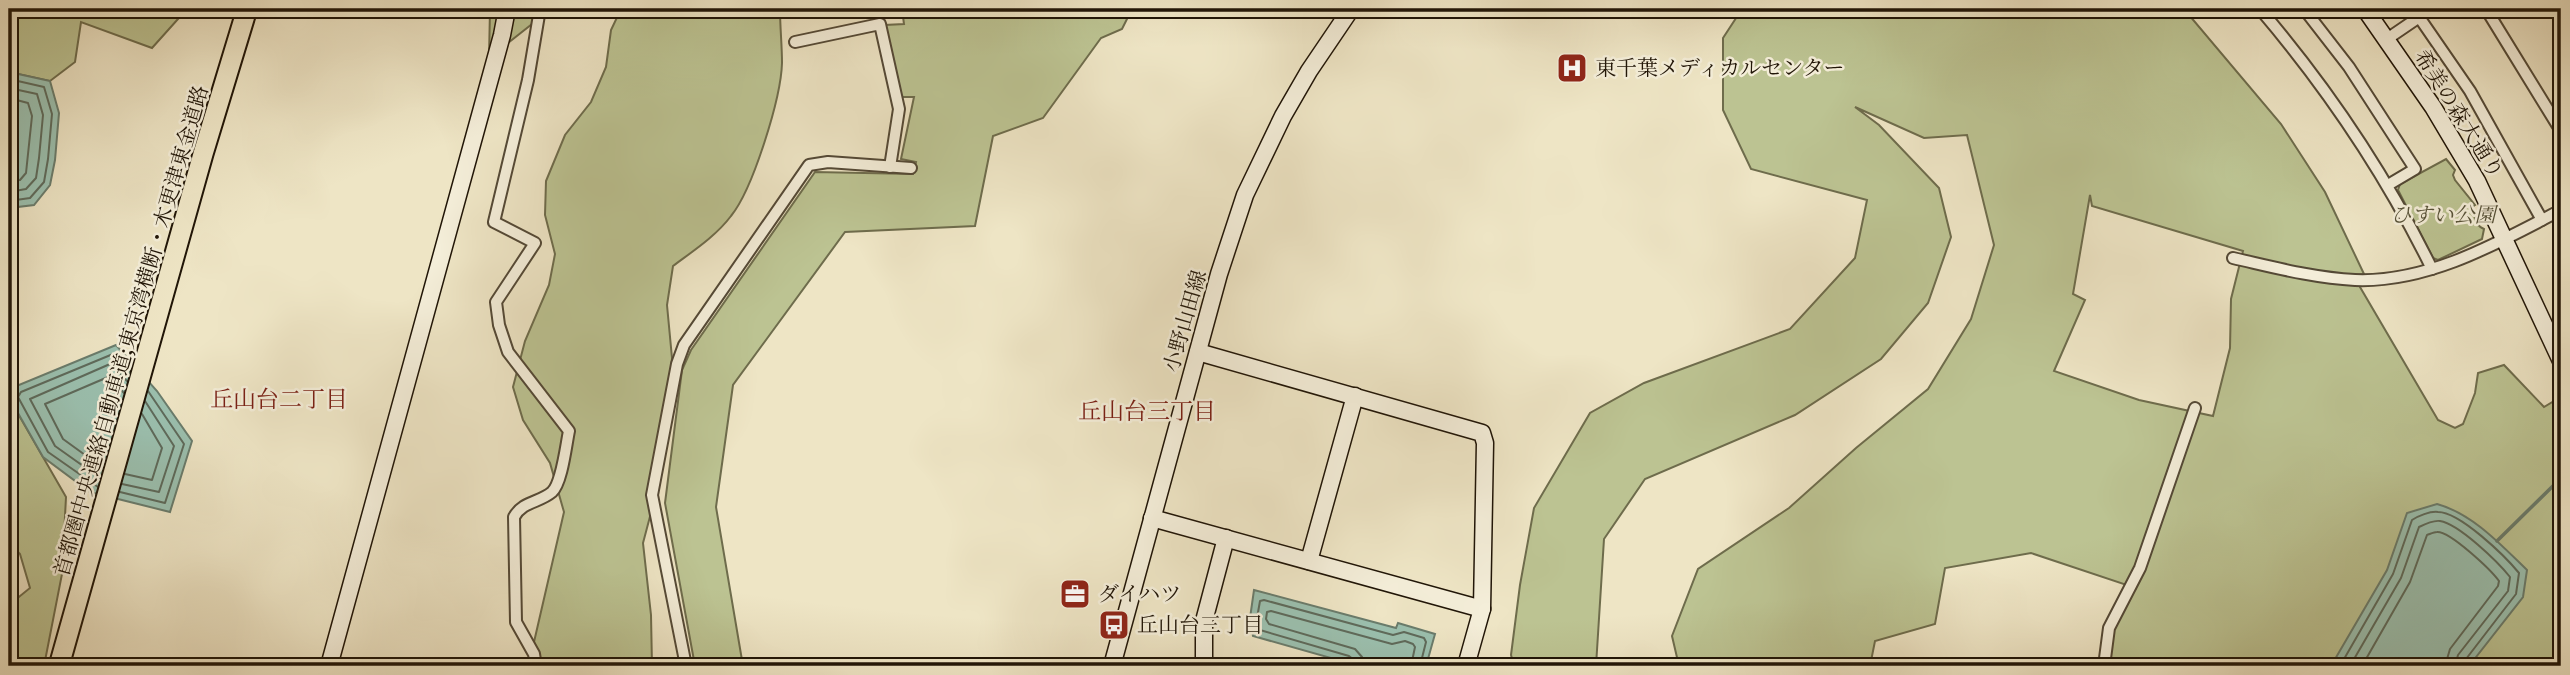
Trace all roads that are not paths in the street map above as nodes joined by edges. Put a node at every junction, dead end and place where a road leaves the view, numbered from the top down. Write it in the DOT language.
graph roads {
  1 [pos="247,9"];
  2 [pos="507,9"];
  3 [pos="540,9"];
  4 [pos="1351,9"];
  5 [pos="2260,9"];
  6 [pos="2304,9"];
  7 [pos="2365,9"];
  8 [pos="2431,9"];
  9 [pos="2486,9"];
  10 [pos="2419,17"];
  11 [pos="2387,39"];
  12 [pos="795,42"];
  13 [pos="2561,131"];
  14 [pos="890,167"];
  15 [pos="911,168"];
  16 [pos="2388,185"];
  17 [pos="2561,210"];
  18 [pos="2542,220"];
  19 [pos="2506,239"];
  20 [pos="2233,258"];
  21 [pos="2432,269"];
  22 [pos="1198,352"];
  23 [pos="2561,361"];
  24 [pos="1355,396"];
  25 [pos="2195,408"];
  26 [pos="1152,518"];
  27 [pos="1226,538"];
  28 [pos="1309,561"];
  29 [pos="1482,609"];
  30 [pos="60,666"];
  31 [pos="329,666"];
  32 [pos="536,666"];
  33 [pos="685,666"];
  34 [pos="1112,666"];
  35 [pos="1205,666"];
  36 [pos="1466,666"];
  37 [pos="2104,666"];
  1 -- 30 [label="highway, 首都圏中央連絡自動車道;東京湾横断・木更津東金道路"];
  2 -- 31 [label="street"];
  3 -- 32 [label="street"];
  4 -- 22 [label="street, 小野山田線"];
  5 -- 16 [label="street"];
  6 -- 16 [label="street"];
  7 -- 11 [label="street, 希美の森大通り"];
  8 -- 10 [label="street"];
  9 -- 13 [label="street"];
  10 -- 11 [label="street"];
  10 -- 18 [label="street"];
  11 -- 19 [label="street, 希美の森大通り"];
  12 -- 14 [label="street"];
  14 -- 15 [label="street"];
  14 -- 33 [label="street"];
  16 -- 21 [label="street"];
  17 -- 18 [label="street"];
  18 -- 19 [label="street"];
  19 -- 21 [label="street"];
  19 -- 23 [label="street, 希美の森大通り"];
  20 -- 21 [label="street"];
  22 -- 24 [label="street"];
  22 -- 26 [label="street, 小野山田線"];
  24 -- 28 [label="street"];
  24 -- 29 [label="street"];
  25 -- 37 [label="street"];
  26 -- 27 [label="street"];
  26 -- 34 [label="street, 小野山田線"];
  27 -- 28 [label="street"];
  27 -- 35 [label="street"];
  28 -- 29 [label="street"];
  29 -- 36 [label="street"];
}
